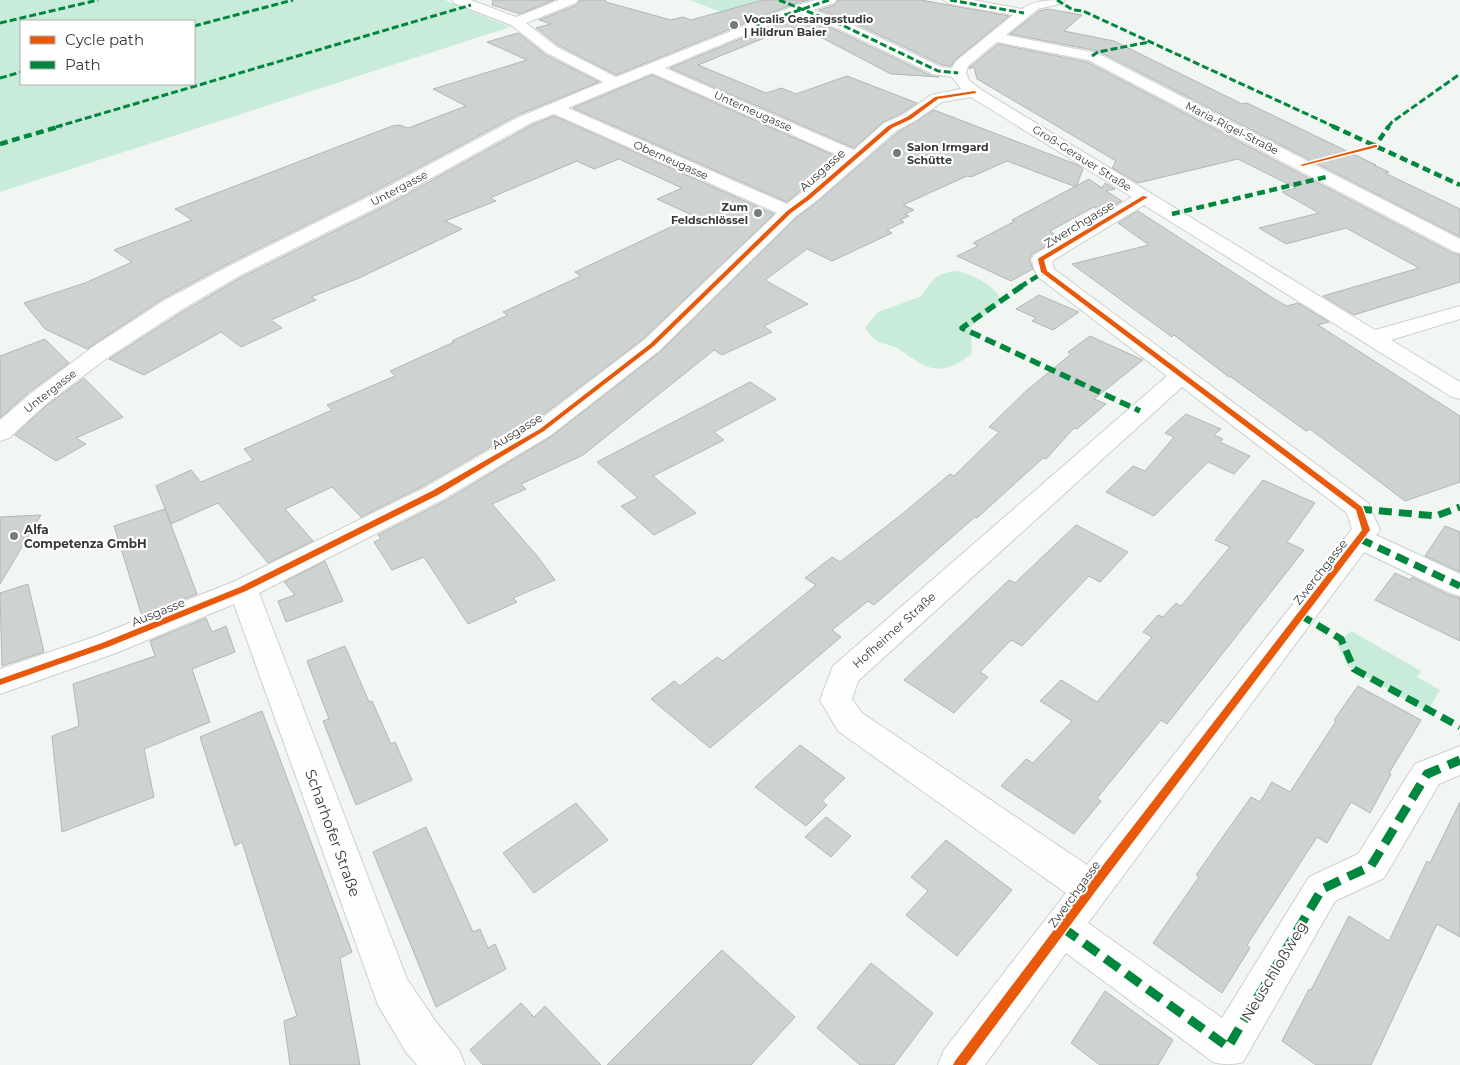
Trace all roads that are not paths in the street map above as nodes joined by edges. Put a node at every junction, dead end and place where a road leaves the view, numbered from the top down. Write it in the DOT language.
graph roads {
  1 [pos="459,0"];
  2 [pos="571,0"];
  3 [pos="828,0"];
  4 [pos="950,0"];
  5 [pos="1058,0"];
  6 [pos="800,8"];
  7 [pos="1024,13"];
  8 [pos="516,22"];
  9 [pos="994,37"];
  10 [pos="651,67"];
  11 [pos="958,73"];
  12 [pos="614,82"];
  13 [pos="974,92"];
  14 [pos="554,108"];
  15 [pos="854,156"];
  16 [pos="1145,198"];
  17 [pos="789,212"];
  18 [pos="1460,247"];
  19 [pos="1460,312"];
  20 [pos="1373,338"];
  21 [pos="1180,376"];
  22 [pos="1460,392"];
  23 [pos="0,433"];
  24 [pos="1360,539"];
  25 [pos="1460,586"];
  26 [pos="243,590"];
  27 [pos="0,682"];
  28 [pos="1460,760"];
  29 [pos="1091,889"];
  30 [pos="1063,928"];
  31 [pos="444,1065"];
  32 [pos="959,1065"];
  1 -- 8 [label="street"];
  2 -- 8 [label="street"];
  3 -- 6 [label="street, Untergasse"];
  4 -- 7 [label="street"];
  5 -- 7 [label="street"];
  6 -- 10 [label="street, Untergasse"];
  6 -- 11 [label="street"];
  7 -- 9 [label="street"];
  8 -- 12 [label="street"];
  9 -- 11 [label="street"];
  9 -- 18 [label="street, Maria-Rigel-Straße"];
  10 -- 12 [label="street, Untergasse"];
  10 -- 15 [label="street, Unterneugasse"];
  11 -- 13 [label="street, Groß-Gerauer Straße"];
  12 -- 14 [label="street, Untergasse"];
  13 -- 15 [label="street, Ausgasse"];
  13 -- 16 [label="street, Groß-Gerauer Straße"];
  14 -- 17 [label="street, Oberneugasse"];
  14 -- 23 [label="street, Untergasse"];
  15 -- 17 [label="street, Ausgasse"];
  16 -- 20 [label="street, Groß-Gerauer Straße"];
  16 -- 21 [label="street, Zwerchgasse"];
  17 -- 26 [label="street, Ausgasse"];
  19 -- 20 [label="street"];
  20 -- 22 [label="street, Groß-Gerauer Straße"];
  21 -- 24 [label="street, Zwerchgasse"];
  21 -- 29 [label="street, Hofheimer Straße"];
  24 -- 25 [label="street"];
  24 -- 29 [label="street, Zwerchgasse"];
  26 -- 27 [label="street, Ausgasse"];
  26 -- 31 [label="street, Scharhofer Straße"];
  28 -- 30 [label="street, Neuschloßweg"];
  29 -- 30 [label="street, Zwerchgasse"];
  30 -- 32 [label="street, Zwerchgasse"];
}
